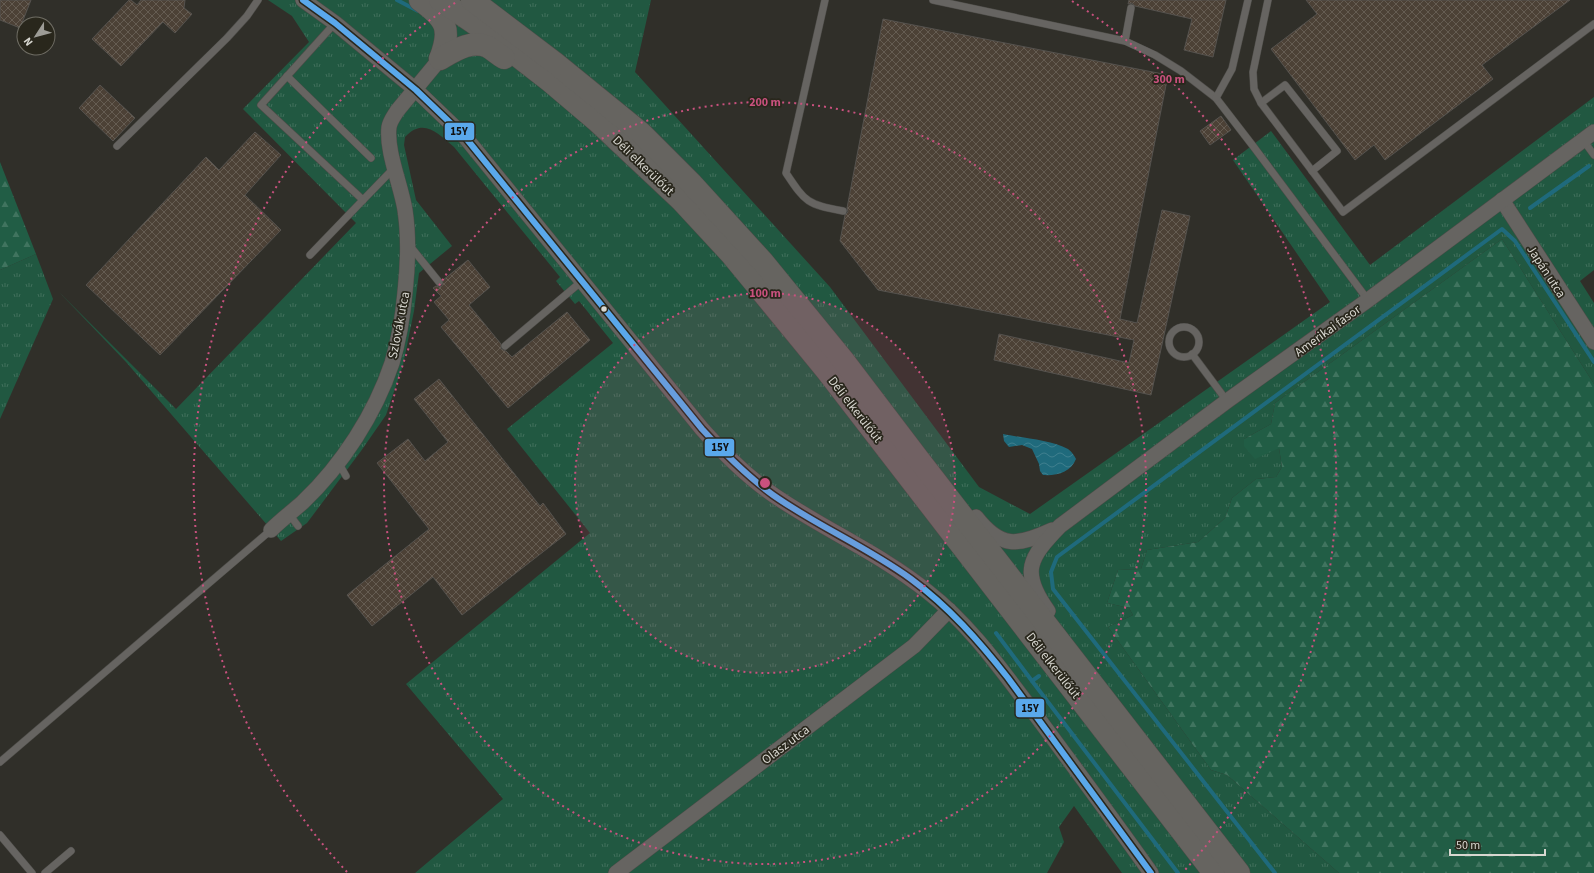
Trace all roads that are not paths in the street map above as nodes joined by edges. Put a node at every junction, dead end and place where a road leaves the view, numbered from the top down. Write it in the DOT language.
graph roads {
  1 [pos="258,0"];
  2 [pos="303,0"];
  3 [pos="420,0"];
  4 [pos="440,0"];
  5 [pos="472,0"];
  6 [pos="825,0"];
  7 [pos="933,0"];
  8 [pos="1248,0"];
  9 [pos="1268,0"];
  10 [pos="1131,8"];
  11 [pos="336,23"];
  12 [pos="1594,24"];
  13 [pos="1125,41"];
  14 [pos="440,59"];
  15 [pos="287,76"];
  16 [pos="551,82"];
  17 [pos="416,90"];
  18 [pos="1216,98"];
  19 [pos="1261,102"];
  20 [pos="1589,136"];
  21 [pos="117,146"];
  22 [pos="1594,155"];
  23 [pos="371,158"];
  24 [pos="395,167"];
  25 [pos="1312,171"];
  26 [pos="363,200"];
  27 [pos="1502,200"];
  28 [pos="843,211"];
  29 [pos="407,242"];
  30 [pos="310,254"];
  31 [pos="582,281"];
  32 [pos="440,282"];
  33 [pos="1368,300"];
  34 [pos="1594,342"];
  35 [pos="505,346"];
  36 [pos="1192,354"];
  37 [pos="1227,402"];
  38 [pos="919,460"];
  39 [pos="338,462"];
  40 [pos="346,476"];
  41 [pos="289,514"];
  42 [pos="298,526"];
  43 [pos="1060,526"];
  44 [pos="271,530"];
  45 [pos="949,610"];
  46 [pos="1083,671"];
  47 [pos="0,762"];
  48 [pos="0,835"];
  49 [pos="71,851"];
  50 [pos="32,873"];
  51 [pos="45,873"];
  52 [pos="616,873"];
  53 [pos="1152,873"];
  54 [pos="1214,873"];
  55 [pos="1239,873"];
  1 -- 21 [label="lane"];
  2 -- 11 [label="street"];
  3 -- 14 [label="main road"];
  4 -- 16 [label="main road, Déli elkerülőút"];
  5 -- 38 [label="main road, Déli elkerülőút"];
  6 -- 28 [label="lane"];
  7 -- 13 [label="lane"];
  8 -- 18 [label="lane"];
  9 -- 19 [label="lane"];
  10 -- 13 [label="lane"];
  11 -- 15 [label="lane"];
  11 -- 17 [label="street"];
  12 -- 25 [label="lane"];
  13 -- 18 [label="lane"];
  14 -- 16 [label="main road"];
  14 -- 17 [label="street, Szlovák utca"];
  15 -- 23 [label="lane"];
  15 -- 26 [label="lane"];
  16 -- 54 [label="main road, Déli elkerülőút"];
  17 -- 24 [label="street, Szlovák utca"];
  17 -- 31 [label="street"];
  18 -- 33 [label="lane"];
  19 -- 25 [label="lane"];
  19 -- 25 [label="lane"];
  20 -- 22 [label="lane"];
  20 -- 27 [label="street, Amerikai fasor"];
  24 -- 26 [label="lane"];
  24 -- 29 [label="street, Szlovák utca"];
  26 -- 30 [label="lane"];
  27 -- 33 [label="street, Amerikai fasor"];
  27 -- 34 [label="street, Japán utca"];
  29 -- 32 [label="lane"];
  29 -- 39 [label="street, Szlovák utca"];
  31 -- 35 [label="lane"];
  31 -- 45 [label="street"];
  33 -- 37 [label="street, Amerikai fasor"];
  36 -- 36 [label="lane"];
  36 -- 37 [label="lane"];
  37 -- 43 [label="street, Amerikai fasor"];
  38 -- 43 [label="street"];
  38 -- 46 [label="main road, Déli elkerülőút"];
  39 -- 40 [label="lane"];
  39 -- 41 [label="street, Szlovák utca"];
  41 -- 42 [label="lane"];
  41 -- 44 [label="street, Szlovák utca"];
  43 -- 46 [label="street"];
  44 -- 47 [label="lane"];
  45 -- 52 [label="street, Olasz utca"];
  45 -- 53 [label="street"];
  46 -- 55 [label="main road, Déli elkerülőút"];
  48 -- 50 [label="lane"];
  49 -- 51 [label="lane"];
}
